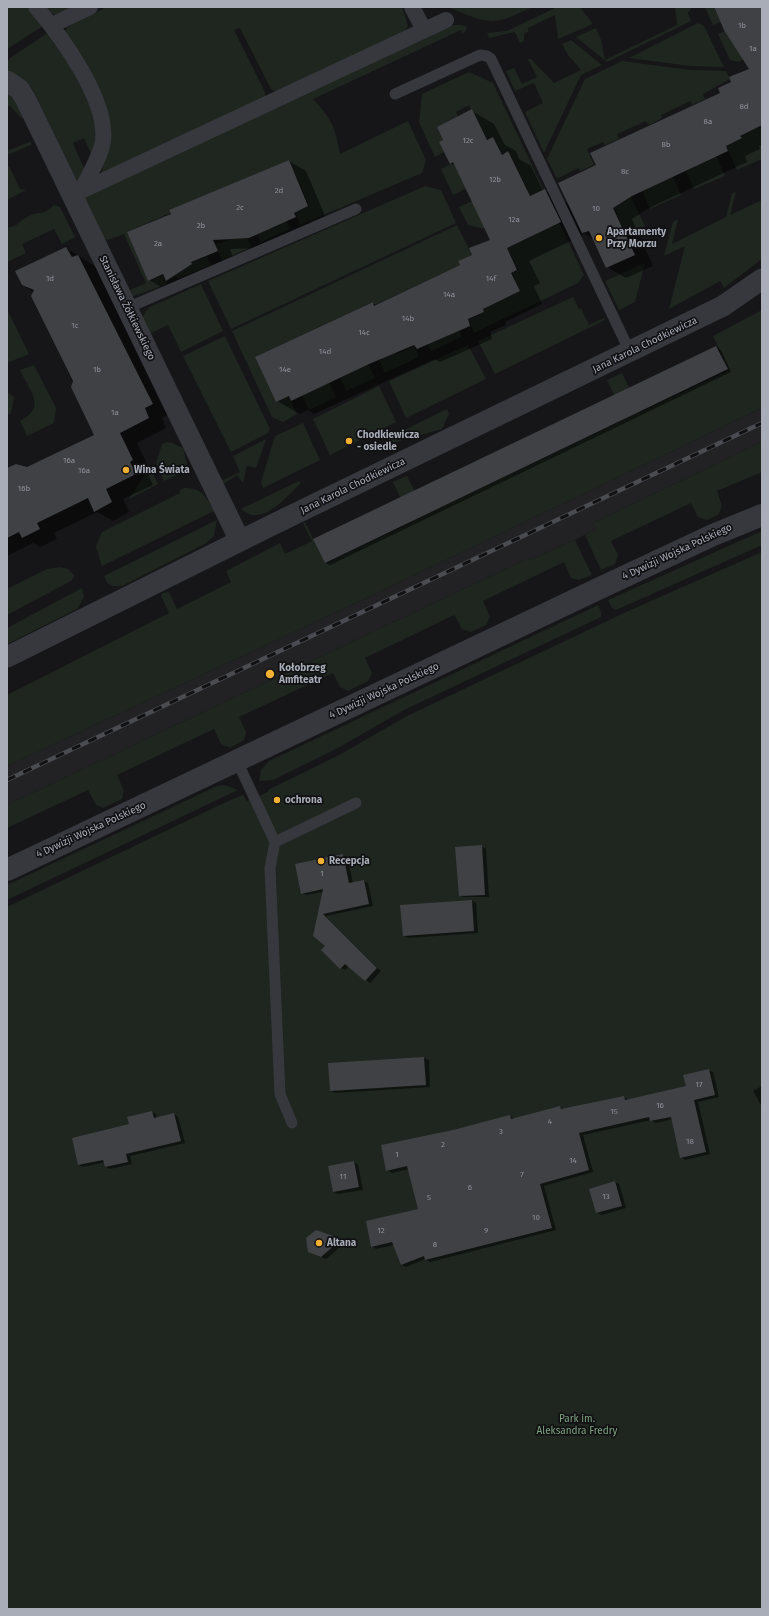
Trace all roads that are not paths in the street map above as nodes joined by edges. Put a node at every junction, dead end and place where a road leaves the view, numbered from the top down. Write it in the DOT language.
graph roads {
  1 [pos="36,7"];
  2 [pos="90,7"];
  3 [pos="412,7"];
  4 [pos="446,20"];
  5 [pos="52,25"];
  6 [pos="424,30"];
  7 [pos="7,81"];
  8 [pos="396,94"];
  9 [pos="356,209"];
  10 [pos="762,279"];
  11 [pos="127,308"];
  12 [pos="630,352"];
  13 [pos="762,514"];
  14 [pos="240,541"];
  15 [pos="7,657"];
  16 [pos="237,761"];
  17 [pos="356,803"];
  18 [pos="275,842"];
  19 [pos="7,870"];
  20 [pos="292,1123"];
  1 -- 5 [label="street"];
  2 -- 5 [label="street"];
  3 -- 6 [label="street"];
  4 -- 6 [label="street"];
  5 -- 6 [label="street"];
  7 -- 11 [label="street, Stanisława Żółkiewskiego"];
  8 -- 12 [label="lane"];
  9 -- 11 [label="lane"];
  10 -- 12 [label="street, Jana Karola Chodkiewicza"];
  11 -- 14 [label="street, Stanisława Żółkiewskiego"];
  12 -- 14 [label="street, Jana Karola Chodkiewicza"];
  13 -- 16 [label="street, 4 Dywizji Wojska Polskiego"];
  14 -- 15 [label="street, Jana Karola Chodkiewicza"];
  16 -- 18 [label="lane"];
  16 -- 19 [label="street, 4 Dywizji Wojska Polskiego"];
  17 -- 18 [label="lane"];
  18 -- 20 [label="lane"];
}
